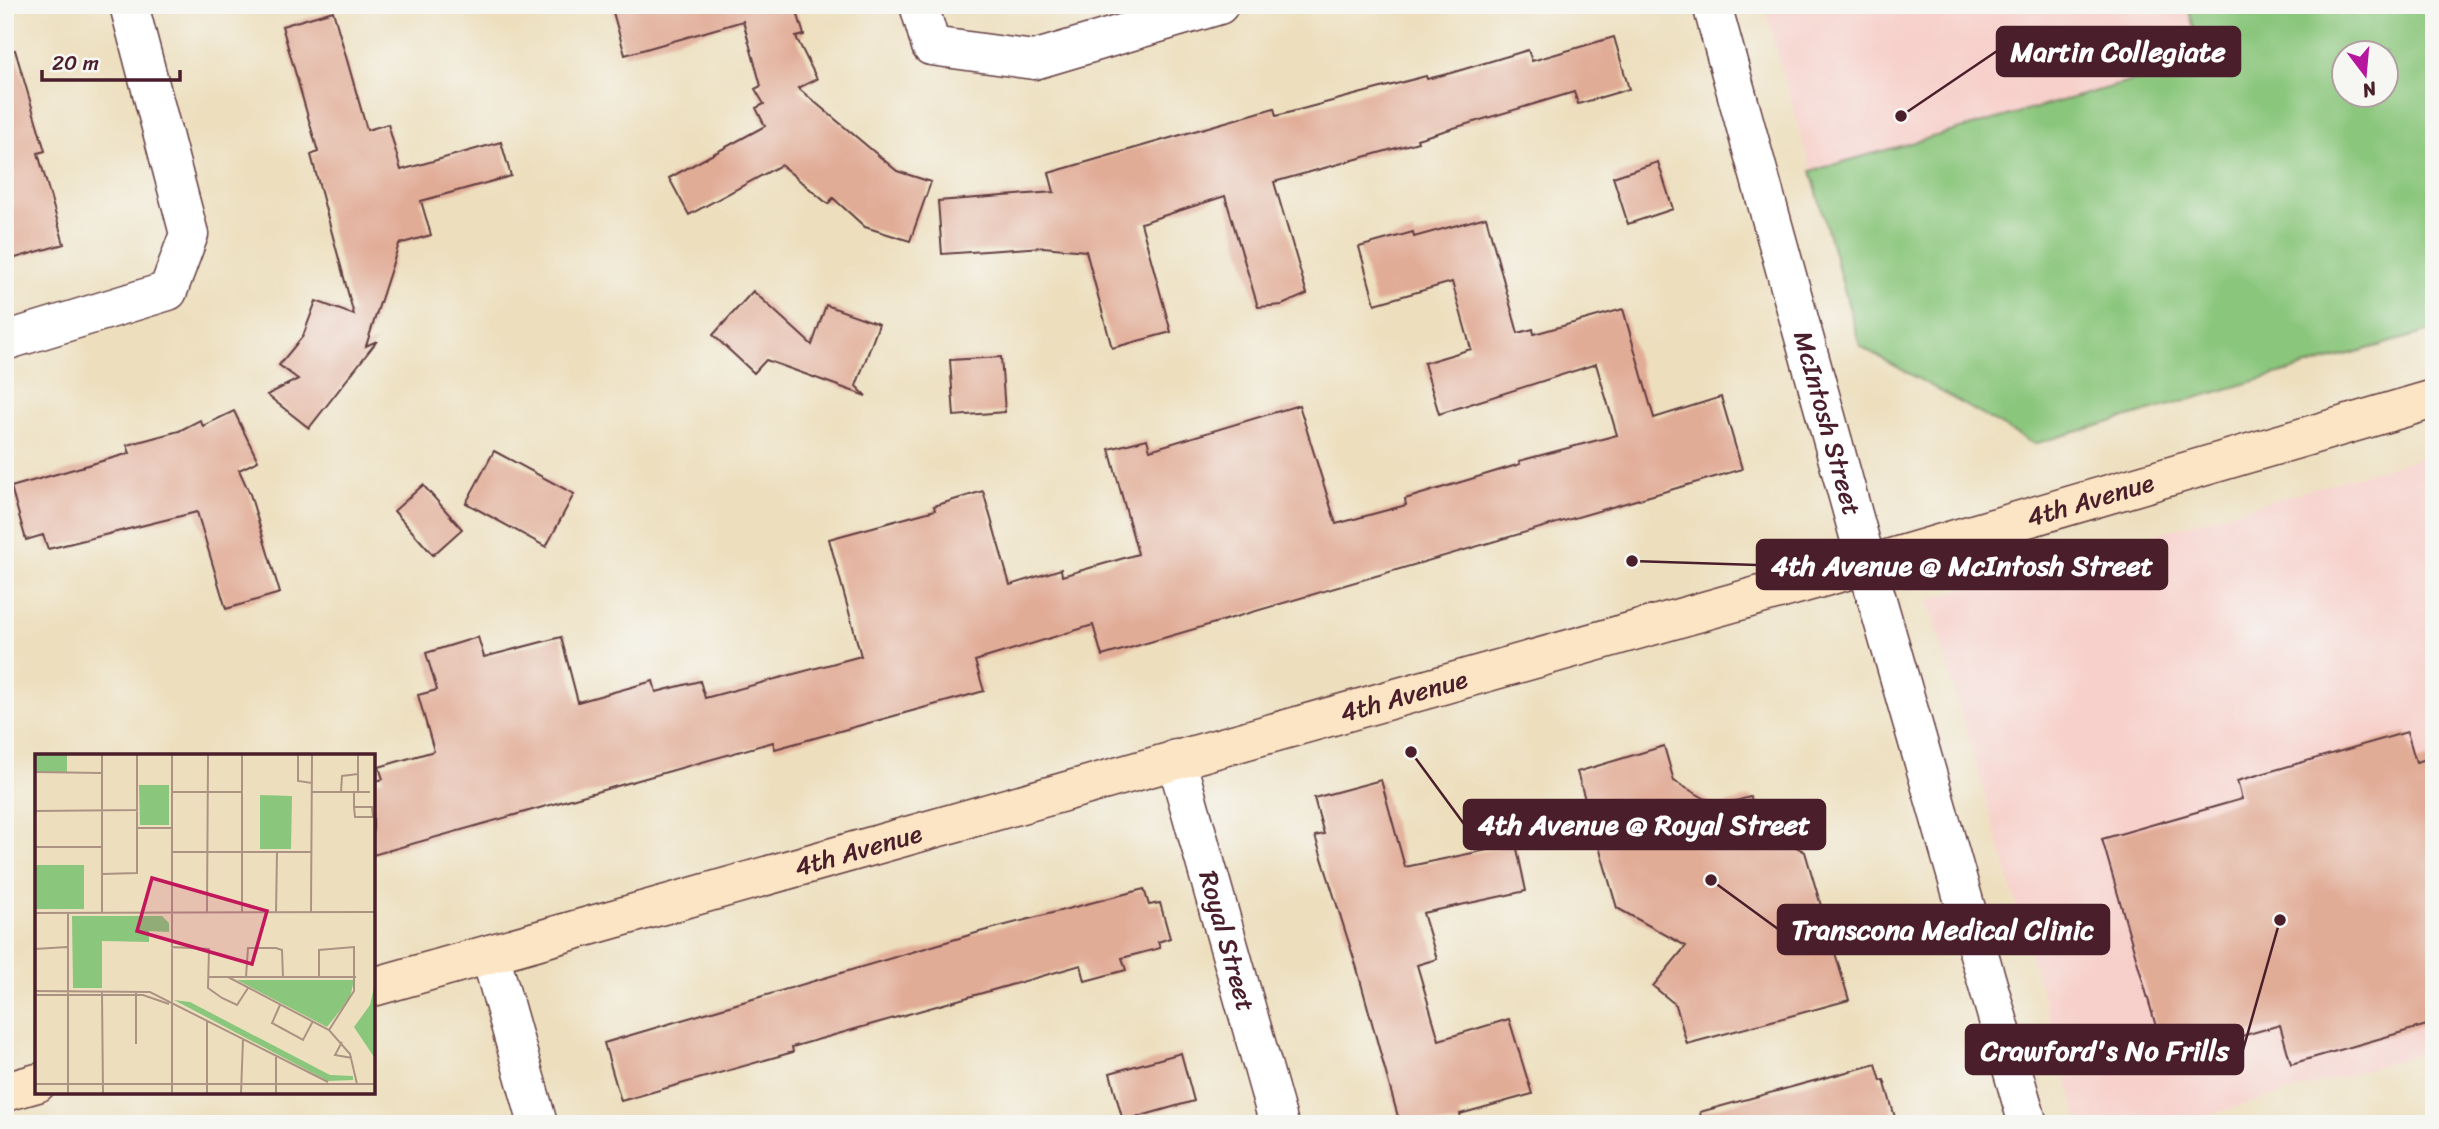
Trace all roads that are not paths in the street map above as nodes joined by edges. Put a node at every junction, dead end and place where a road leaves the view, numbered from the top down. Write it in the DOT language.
graph roads {
  1 [pos="129,5"];
  2 [pos="919,5"];
  3 [pos="1219,5"];
  4 [pos="1712,5"];
  5 [pos="5,341"];
  6 [pos="2434,399"];
  7 [pos="1867,565"];
  8 [pos="1176,759"];
  9 [pos="490,954"];
  10 [pos="374,987"];
  11 [pos="35,1084"];
  12 [pos="5,1092"];
  13 [pos="538,1124"];
  14 [pos="1279,1124"];
  15 [pos="2028,1124"];
  1 -- 5 [label="street"];
  2 -- 3 [label="street"];
  4 -- 7 [label="street, McIntosh Street"];
  6 -- 7 [label="street, 4th Avenue"];
  7 -- 8 [label="street, 4th Avenue"];
  7 -- 15 [label="street, McIntosh Street"];
  8 -- 9 [label="street, 4th Avenue"];
  8 -- 14 [label="street, Royal Street"];
  9 -- 10 [label="street, 4th Avenue"];
  9 -- 13 [label="street"];
  11 -- 12 [label="street"];
}
